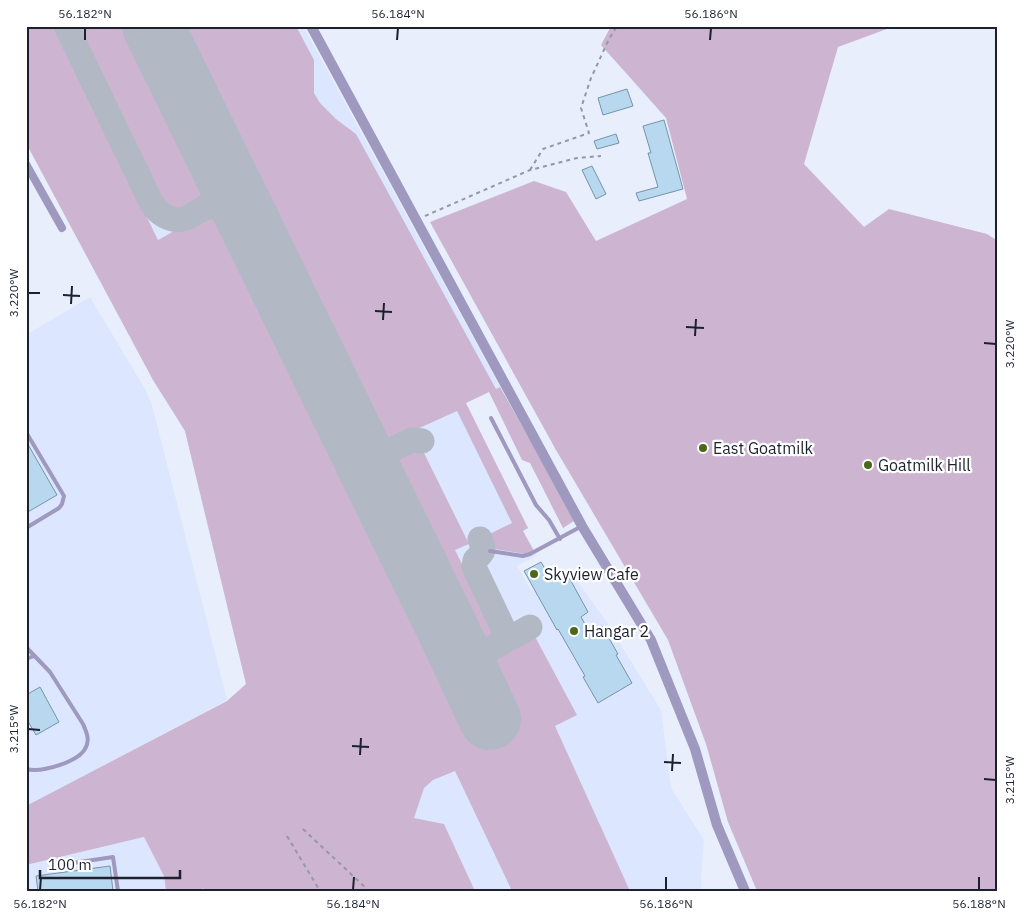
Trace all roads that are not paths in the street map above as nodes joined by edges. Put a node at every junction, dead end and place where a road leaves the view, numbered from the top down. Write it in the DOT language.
graph roads {
  1 [pos="311,26"];
  2 [pos="26,164"];
  3 [pos="62,228"];
  4 [pos="491,418"];
  5 [pos="26,432"];
  6 [pos="582,526"];
  7 [pos="26,528"];
  8 [pos="560,539"];
  9 [pos="490,551"];
  10 [pos="26,647"];
  11 [pos="34,656"];
  12 [pos="26,659"];
  13 [pos="26,769"];
  14 [pos="73,863"];
  15 [pos="118,891"];
  16 [pos="745,891"];
  1 -- 6 [label="street"];
  2 -- 3 [label="street"];
  4 -- 8 [label="lane"];
  5 -- 7 [label="lane"];
  6 -- 8 [label="lane"];
  6 -- 16 [label="street"];
  8 -- 9 [label="lane"];
  10 -- 11 [label="lane"];
  11 -- 12 [label="lane"];
  11 -- 13 [label="lane"];
  14 -- 15 [label="lane"];
}
